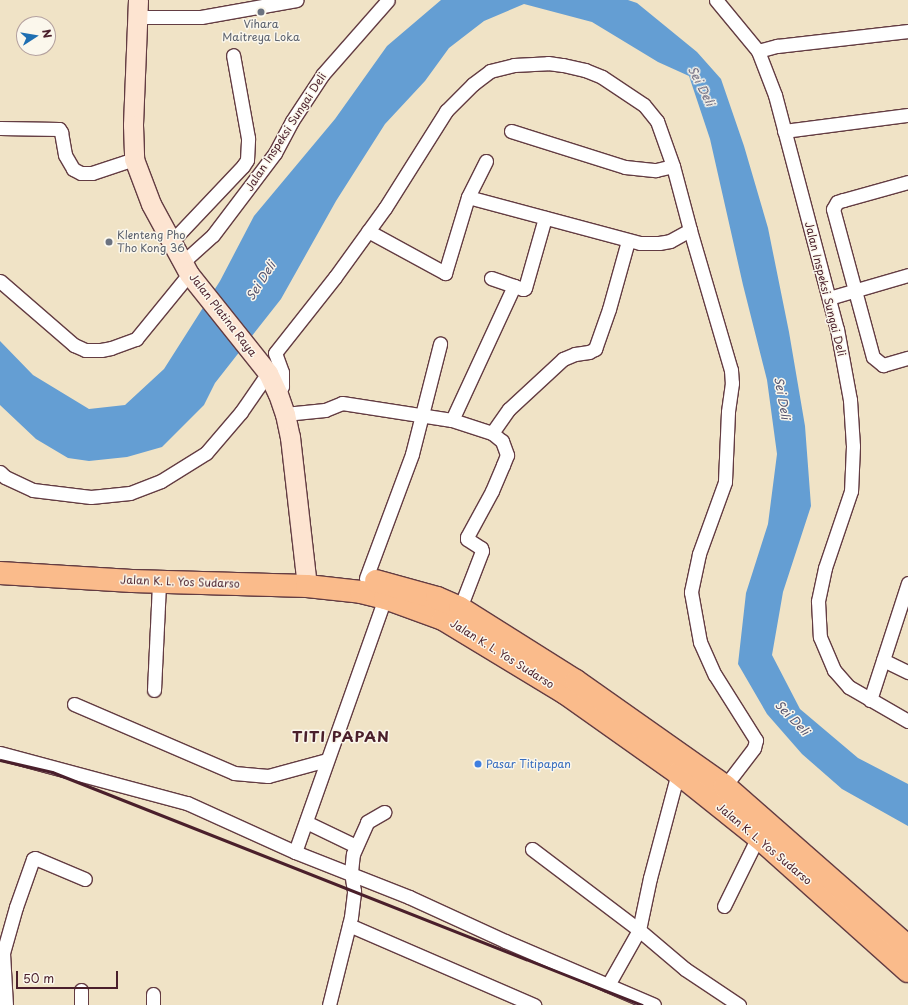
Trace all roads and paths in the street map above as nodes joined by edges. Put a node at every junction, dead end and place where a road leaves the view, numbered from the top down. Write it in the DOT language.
graph roads {
  1 [pos="296,0"];
  2 [pos="388,0"];
  3 [pos="716,0"];
  4 [pos="138,8"];
  5 [pos="908,31"];
  6 [pos="758,51"];
  7 [pos="233,55"];
  8 [pos="908,115"];
  9 [pos="0,128"];
  10 [pos="511,130"];
  11 [pos="784,131"];
  12 [pos="134,159"];
  13 [pos="486,161"];
  14 [pos="673,166"];
  15 [pos="908,182"];
  16 [pos="468,197"];
  17 [pos="545,218"];
  18 [pos="690,230"];
  19 [pos="368,231"];
  20 [pos="172,241"];
  21 [pos="628,241"];
  22 [pos="186,268"];
  23 [pos="908,275"];
  24 [pos="491,278"];
  25 [pos="0,281"];
  26 [pos="514,286"];
  27 [pos="855,289"];
  28 [pos="829,298"];
  29 [pos="440,344"];
  30 [pos="908,358"];
  31 [pos="265,369"];
  32 [pos="278,394"];
  33 [pos="285,414"];
  34 [pos="423,414"];
  35 [pos="452,420"];
  36 [pos="492,433"];
  37 [pos="0,472"];
  38 [pos="0,561"];
  39 [pos="0,573"];
  40 [pos="366,578"];
  41 [pos="306,579"];
  42 [pos="159,582"];
  43 [pos="908,583"];
  44 [pos="387,591"];
  45 [pos="460,608"];
  46 [pos="883,660"];
  47 [pos="908,672"];
  48 [pos="154,690"];
  49 [pos="586,698"];
  50 [pos="870,700"];
  51 [pos="74,704"];
  52 [pos="908,721"];
  53 [pos="0,753"];
  54 [pos="327,760"];
  55 [pos="678,773"];
  56 [pos="725,786"];
  57 [pos="384,812"];
  58 [pos="306,822"];
  59 [pos="758,837"];
  60 [pos="356,846"];
  61 [pos="532,849"];
  62 [pos="295,852"];
  63 [pos="351,872"];
  64 [pos="85,879"];
  65 [pos="724,906"];
  66 [pos="349,925"];
  67 [pos="639,930"];
  68 [pos="908,947"];
  69 [pos="2,966"];
  70 [pos="908,971"];
  71 [pos="608,985"];
  72 [pos="81,990"];
  73 [pos="6,1005"];
  74 [pos="81,1005"];
  75 [pos="329,1005"];
  76 [pos="534,1005"];
  77 [pos="654,1005"];
  78 [pos="739,1005"];
  1 -- 4 [label="street"];
  2 -- 22 [label="street, Jalan Inspeksi Sungai Deli"];
  3 -- 6 [label="street, Jalan Inspeksi Sungai Deli"];
  4 -- 12 [label="main road, Jalan Platina Raya"];
  5 -- 6 [label="street"];
  6 -- 11 [label="street, Jalan Inspeksi Sungai Deli"];
  7 -- 20 [label="street"];
  8 -- 11 [label="street"];
  9 -- 12 [label="street"];
  10 -- 14 [label="street"];
  11 -- 28 [label="street, Jalan Inspeksi Sungai Deli"];
  12 -- 20 [label="main road, Jalan Platina Raya"];
  13 -- 16 [label="street"];
  14 -- 18 [label="street"];
  14 -- 19 [label="street"];
  15 -- 27 [label="street"];
  16 -- 17 [label="street"];
  16 -- 19 [label="street"];
  17 -- 21 [label="street"];
  17 -- 26 [label="street"];
  18 -- 21 [label="street"];
  18 -- 56 [label="street"];
  19 -- 32 [label="street"];
  20 -- 22 [label="main road, Jalan Platina Raya"];
  21 -- 36 [label="street"];
  22 -- 25 [label="street, Jalan Inspeksi Sungai Deli"];
  22 -- 31 [label="main road, Jalan Platina Raya"];
  23 -- 27 [label="street"];
  24 -- 26 [label="street"];
  26 -- 35 [label="street"];
  27 -- 28 [label="street"];
  27 -- 30 [label="street"];
  28 -- 50 [label="street, Jalan Inspeksi Sungai Deli"];
  29 -- 34 [label="street"];
  31 -- 32 [label="main road, Jalan Platina Raya"];
  31 -- 37 [label="street"];
  32 -- 33 [label="main road, Jalan Platina Raya"];
  33 -- 34 [label="street"];
  33 -- 41 [label="main road, Jalan Platina Raya"];
  34 -- 35 [label="street"];
  34 -- 40 [label="street"];
  35 -- 36 [label="street"];
  36 -- 45 [label="street"];
  38 -- 41 [label="highway, Jalan K. L. Yos Sudarso"];
  39 -- 42 [label="highway, Jalan K. L. Yos Sudarso"];
  40 -- 41 [label="highway, Jalan K. L. Yos Sudarso"];
  40 -- 44 [label="highway, Jalan K. L. Yos Sudarso"];
  41 -- 42 [label="highway, Jalan K. L. Yos Sudarso"];
  41 -- 44 [label="highway, Jalan K. L. Yos Sudarso"];
  42 -- 48 [label="street"];
  43 -- 46 [label="street"];
  44 -- 45 [label="highway, Jalan K. L. Yos Sudarso"];
  44 -- 49 [label="highway, Jalan K. L. Yos Sudarso"];
  44 -- 54 [label="street"];
  45 -- 49 [label="highway, Jalan K. L. Yos Sudarso"];
  46 -- 47 [label="street"];
  46 -- 50 [label="street"];
  49 -- 55 [label="highway, Jalan K. L. Yos Sudarso"];
  49 -- 56 [label="highway, Jalan K. L. Yos Sudarso"];
  50 -- 52 [label="street, Jalan Inspeksi Sungai Deli"];
  51 -- 54 [label="street"];
  53 -- 62 [label="street"];
  54 -- 58 [label="street"];
  55 -- 59 [label="highway, Jalan K. L. Yos Sudarso"];
  55 -- 67 [label="street"];
  56 -- 68 [label="highway, Jalan K. L. Yos Sudarso"];
  57 -- 60 [label="street"];
  58 -- 60 [label="street"];
  58 -- 62 [label="street"];
  59 -- 65 [label="street"];
  59 -- 70 [label="highway, Jalan K. L. Yos Sudarso"];
  60 -- 63 [label="street"];
  61 -- 67 [label="street"];
  62 -- 63 [label="street"];
  63 -- 66 [label="street"];
  63 -- 71 [label="street"];
  64 -- 69 [label="street"];
  66 -- 75 [label="street"];
  66 -- 76 [label="street"];
  67 -- 71 [label="street"];
  67 -- 78 [label="street"];
  69 -- 73 [label="street"];
  71 -- 77 [label="street"];
  72 -- 74 [label="street"];
}
